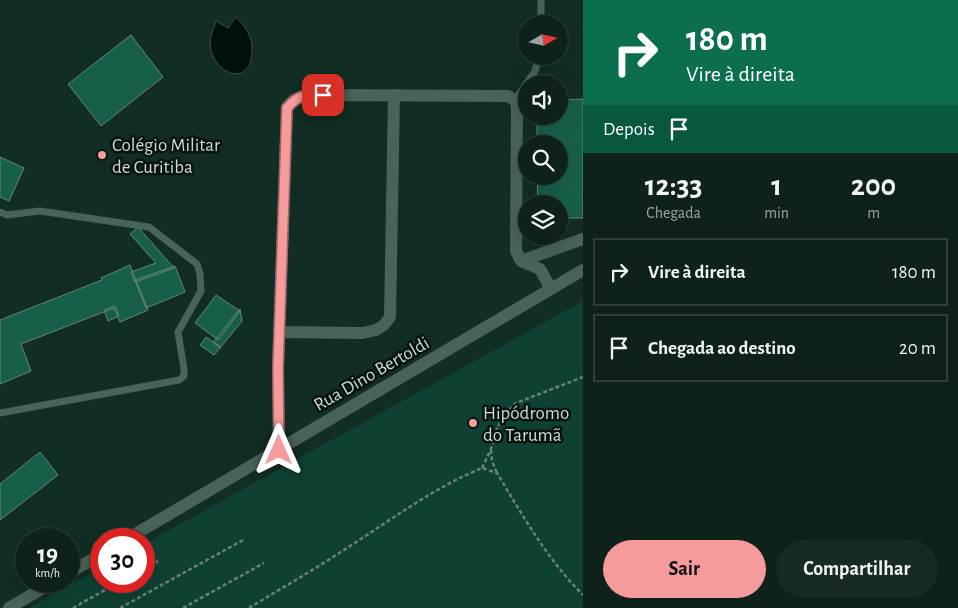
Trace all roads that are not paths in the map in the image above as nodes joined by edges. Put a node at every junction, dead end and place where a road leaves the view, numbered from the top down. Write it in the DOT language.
graph roads {
  1 [pos="541,0"];
  2 [pos="542,15"];
  3 [pos="537,65"];
  4 [pos="394,95"];
  5 [pos="515,100"];
  6 [pos="0,212"];
  7 [pos="583,239"];
  8 [pos="521,260"];
  9 [pos="583,270"];
  10 [pos="551,289"];
  11 [pos="279,332"];
  12 [pos="0,413"];
  13 [pos="279,450"];
  14 [pos="146,528"];
  15 [pos="35,593"];
  16 [pos="9,608"];
  1 -- 2 [label="lane"];
  3 -- 5 [label="lane"];
  4 -- 5 [label="street"];
  4 -- 11 [label="street"];
  4 -- 11 [label="street"];
  5 -- 8 [label="street"];
  6 -- 12 [label="lane"];
  7 -- 8 [label="street"];
  8 -- 10 [label="street"];
  9 -- 10 [label="street, Rua Dino Bertoldi"];
  10 -- 13 [label="street, Rua Dino Bertoldi"];
  11 -- 13 [label="street"];
  13 -- 14 [label="street, Rua Dino Bertoldi"];
  15 -- 16 [label="street"];
}
